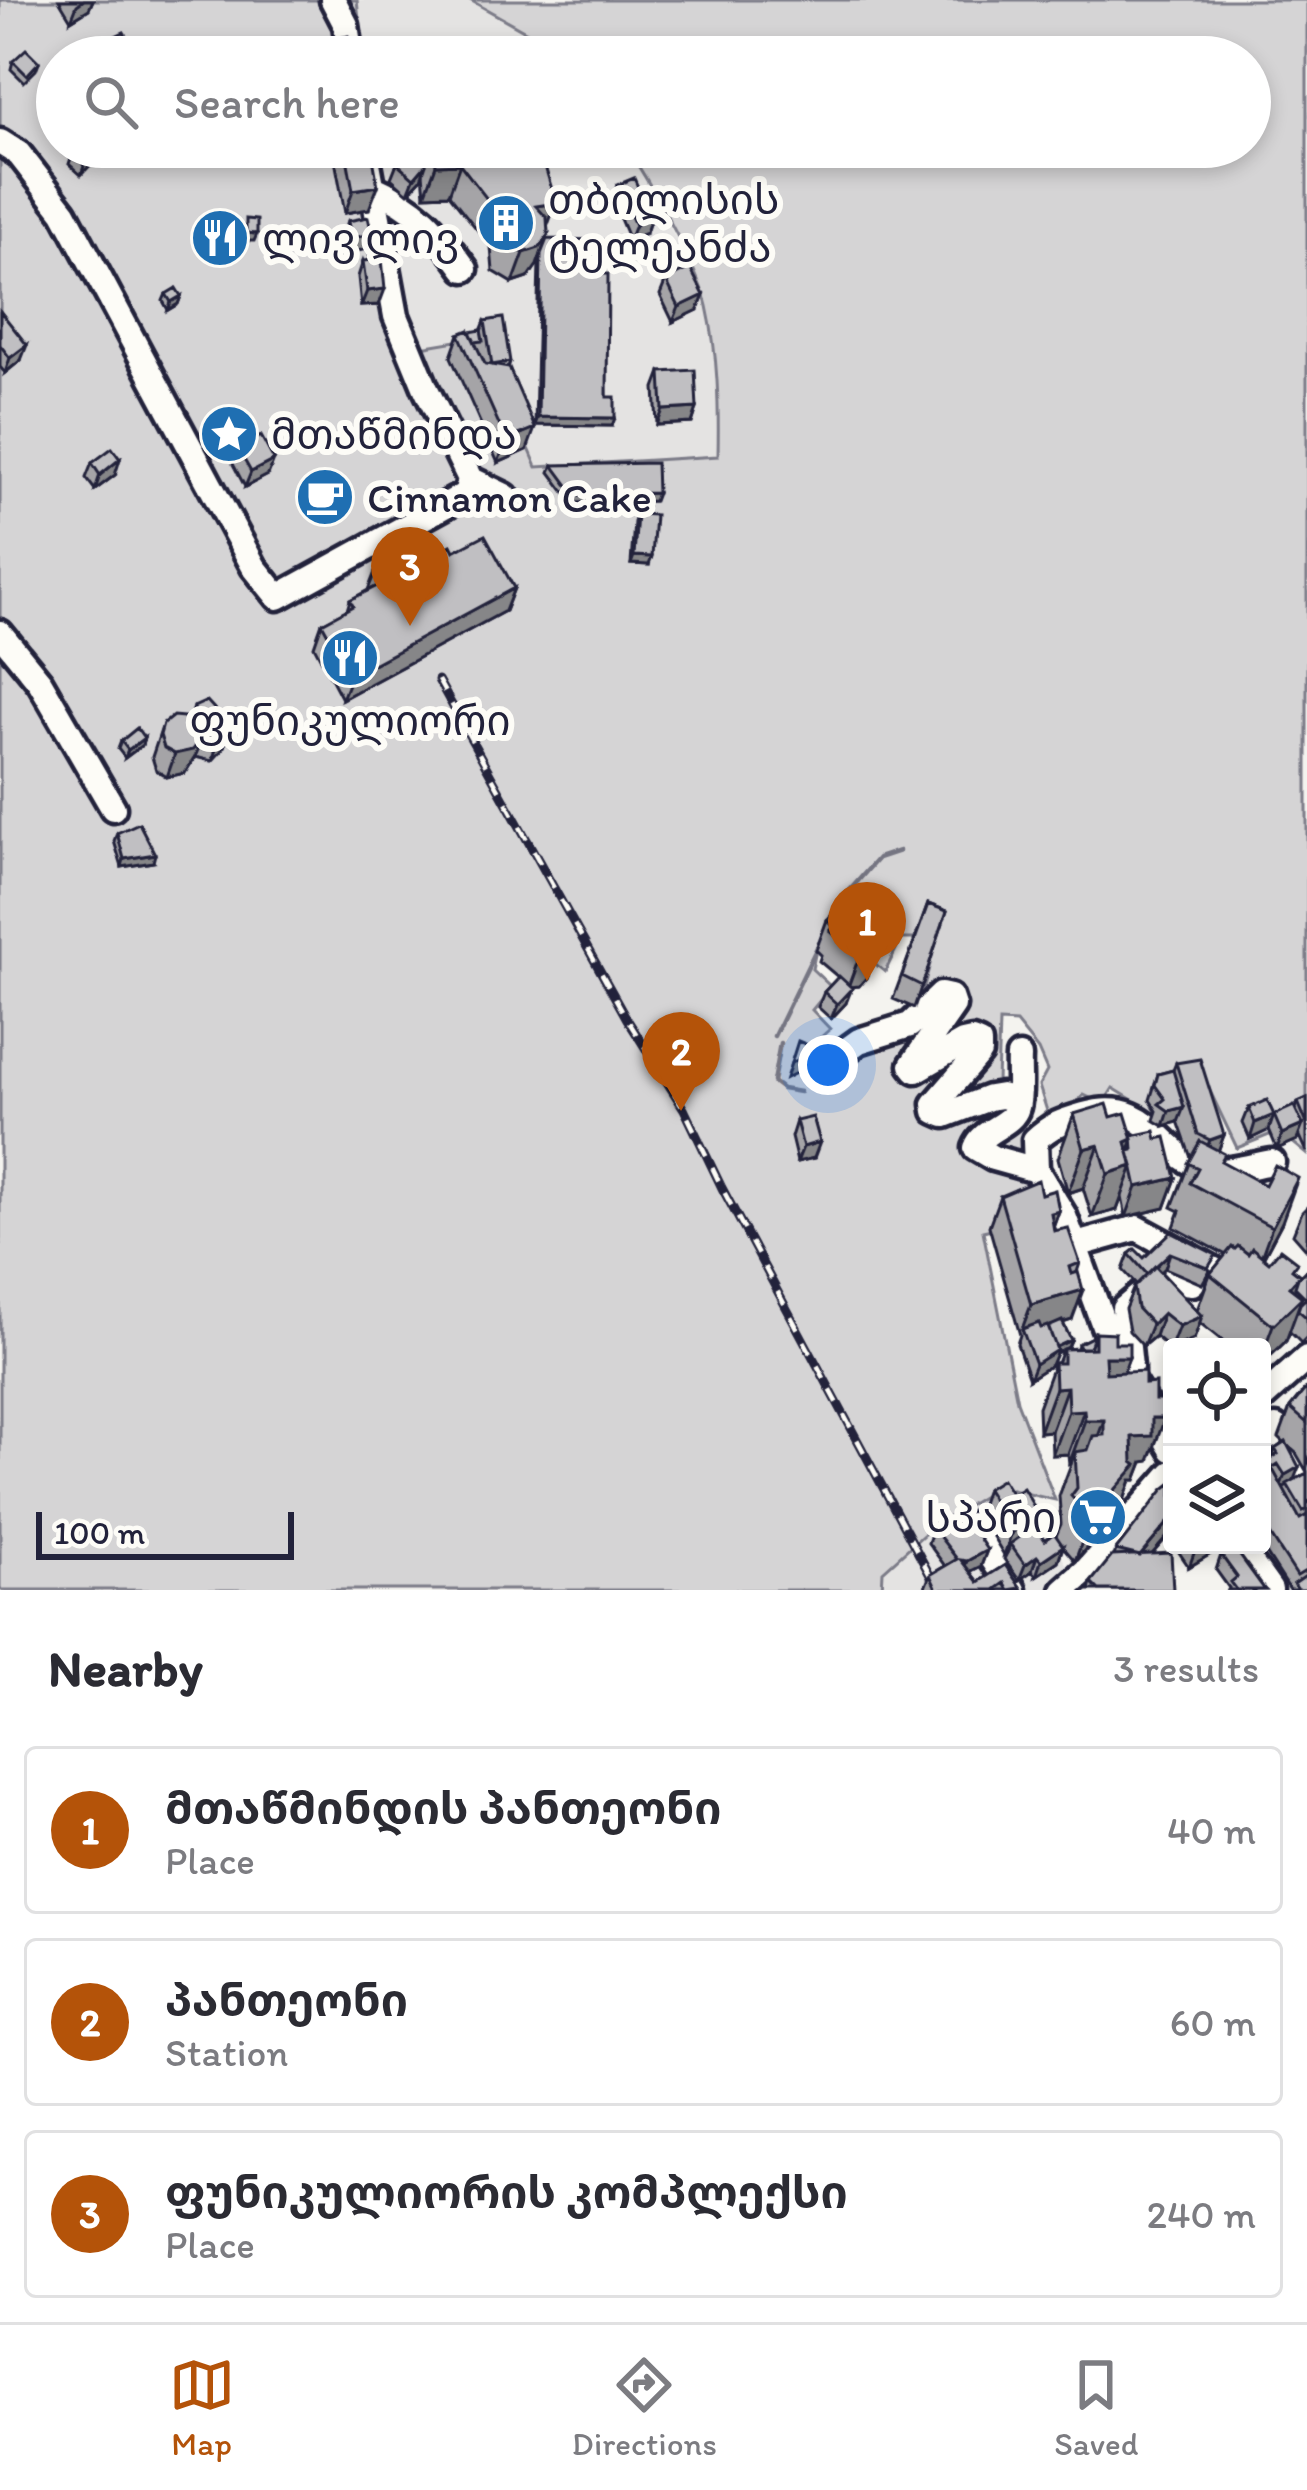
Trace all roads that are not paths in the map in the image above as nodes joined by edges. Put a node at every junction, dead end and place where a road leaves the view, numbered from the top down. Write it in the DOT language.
graph roads {
  1 [pos="333,0"];
  2 [pos="348,36"];
  3 [pos="0,142"];
  4 [pos="368,168"];
  5 [pos="371,187"];
  6 [pos="465,269"];
  7 [pos="470,479"];
  8 [pos="505,496"];
  9 [pos="0,633"];
  10 [pos="113,808"];
  11 [pos="1019,1057"];
  12 [pos="814,1066"];
  13 [pos="1016,1100"];
  14 [pos="1271,1162"];
  15 [pos="1036,1170"];
  16 [pos="1076,1245"];
  17 [pos="1192,1283"];
  18 [pos="1244,1286"];
  19 [pos="1307,1358"];
  20 [pos="1131,1381"];
  21 [pos="1271,1390"];
  22 [pos="1276,1428"];
  23 [pos="1170,1446"];
  24 [pos="1163,1483"];
  25 [pos="1307,1488"];
  26 [pos="971,1525"];
  27 [pos="1244,1554"];
  28 [pos="1013,1590"];
  29 [pos="1064,1590"];
  30 [pos="1270,1590"];
  1 -- 2 [label="street"];
  3 -- 7 [label="street"];
  4 -- 5 [label="street"];
  5 -- 6 [label="street"];
  5 -- 7 [label="street"];
  7 -- 8 [label="street"];
  9 -- 10 [label="street"];
  11 -- 13 [label="street"];
  12 -- 13 [label="street"];
  13 -- 15 [label="street"];
  14 -- 15 [label="street"];
  15 -- 16 [label="street"];
  16 -- 18 [label="street"];
  16 -- 20 [label="street"];
  17 -- 20 [label="street"];
  19 -- 21 [label="street"];
  20 -- 23 [label="street"];
  22 -- 25 [label="street"];
  24 -- 29 [label="street"];
  26 -- 28 [label="street"];
  27 -- 30 [label="street"];
}
